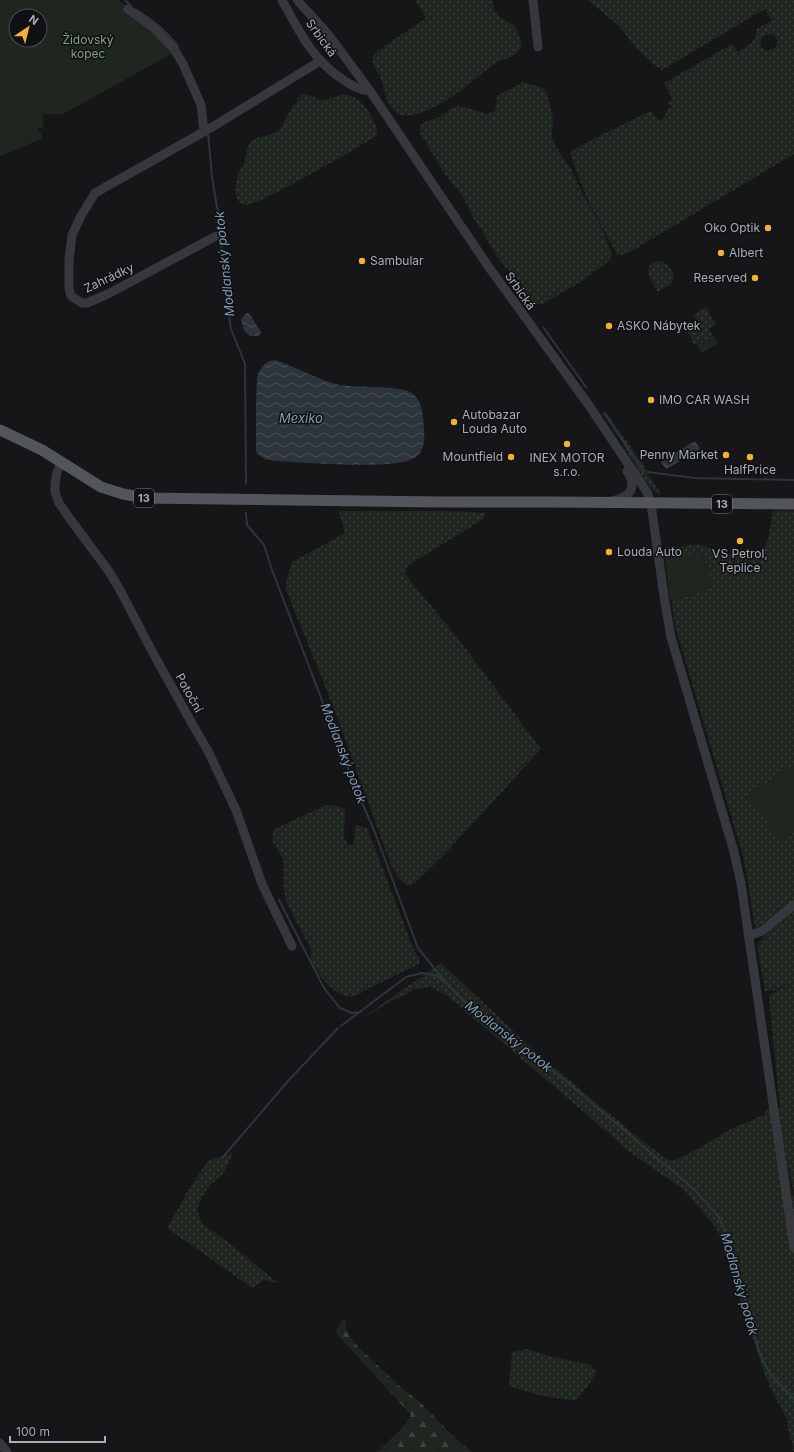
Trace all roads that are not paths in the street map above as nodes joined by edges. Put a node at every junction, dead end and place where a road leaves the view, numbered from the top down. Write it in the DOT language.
graph roads {
  1 [pos="282,0"];
  2 [pos="297,0"];
  3 [pos="533,0"];
  4 [pos="128,9"];
  5 [pos="538,47"];
  6 [pos="320,61"];
  7 [pos="370,91"];
  8 [pos="204,131"];
  9 [pos="216,236"];
  10 [pos="0,430"];
  11 [pos="619,449"];
  12 [pos="61,463"];
  13 [pos="604,503"];
  14 [pos="651,504"];
  15 [pos="794,504"];
  16 [pos="794,904"];
  17 [pos="748,936"];
  18 [pos="292,946"];
  19 [pos="794,1248"];
  20 [pos="0,1444"];
  21 [pos="7,1452"];
  1 -- 6 [label="street, Srbická"];
  2 -- 7 [label="street, Srbická"];
  3 -- 5 [label="street"];
  4 -- 8 [label="street"];
  6 -- 7 [label="street, Srbická"];
  6 -- 8 [label="street, Zahrádky"];
  7 -- 11 [label="street, Srbická"];
  8 -- 9 [label="street, Zahrádky"];
  10 -- 12 [label="main road, 13"];
  11 -- 13 [label="street"];
  11 -- 14 [label="street, Srbická"];
  12 -- 13 [label="main road, 13"];
  12 -- 18 [label="street, Potoční"];
  13 -- 14 [label="main road, 13"];
  14 -- 15 [label="main road, 13"];
  14 -- 17 [label="street, Srbická"];
  16 -- 17 [label="street"];
  17 -- 19 [label="street, Srbická"];
  20 -- 21 [label="street"];
}
